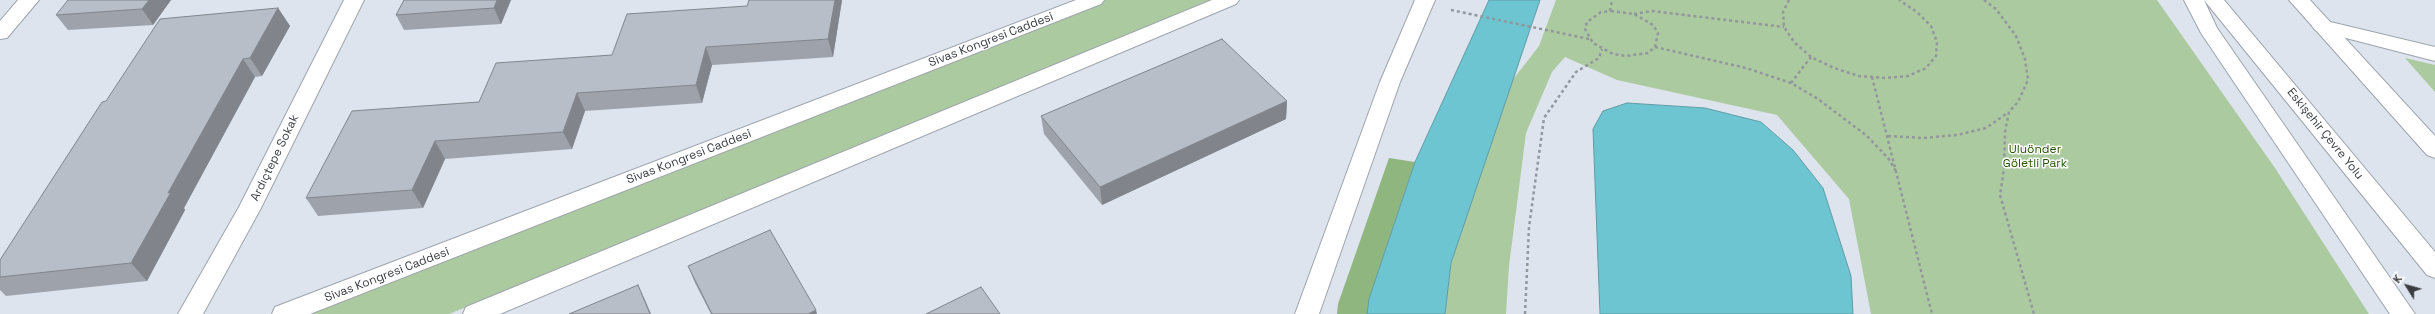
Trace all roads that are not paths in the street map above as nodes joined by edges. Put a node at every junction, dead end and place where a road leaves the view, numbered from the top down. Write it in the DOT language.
graph roads {
  1 [pos="28,0"];
  2 [pos="354,0"];
  3 [pos="1094,0"];
  4 [pos="1229,0"];
  5 [pos="1425,0"];
  6 [pos="2194,0"];
  7 [pos="2214,0"];
  8 [pos="2299,0"];
  9 [pos="2322,26"];
  10 [pos="0,33"];
  11 [pos="2435,54"];
  12 [pos="2435,150"];
  13 [pos="2435,269"];
  14 [pos="190,314"];
  15 [pos="284,314"];
  16 [pos="475,314"];
  17 [pos="1307,314"];
  18 [pos="2403,314"];
  1 -- 10 [label="main road"];
  2 -- 14 [label="main road, Ardıçtepe Sokak"];
  3 -- 15 [label="main road, Sivas Kongresi Caddesi"];
  4 -- 16 [label="main road"];
  5 -- 17 [label="main road"];
  6 -- 18 [label="main road"];
  7 -- 13 [label="main road, Eskişehir Çevre Yolu"];
  8 -- 9 [label="main road"];
  9 -- 11 [label="main road"];
  9 -- 12 [label="main road"];
}
